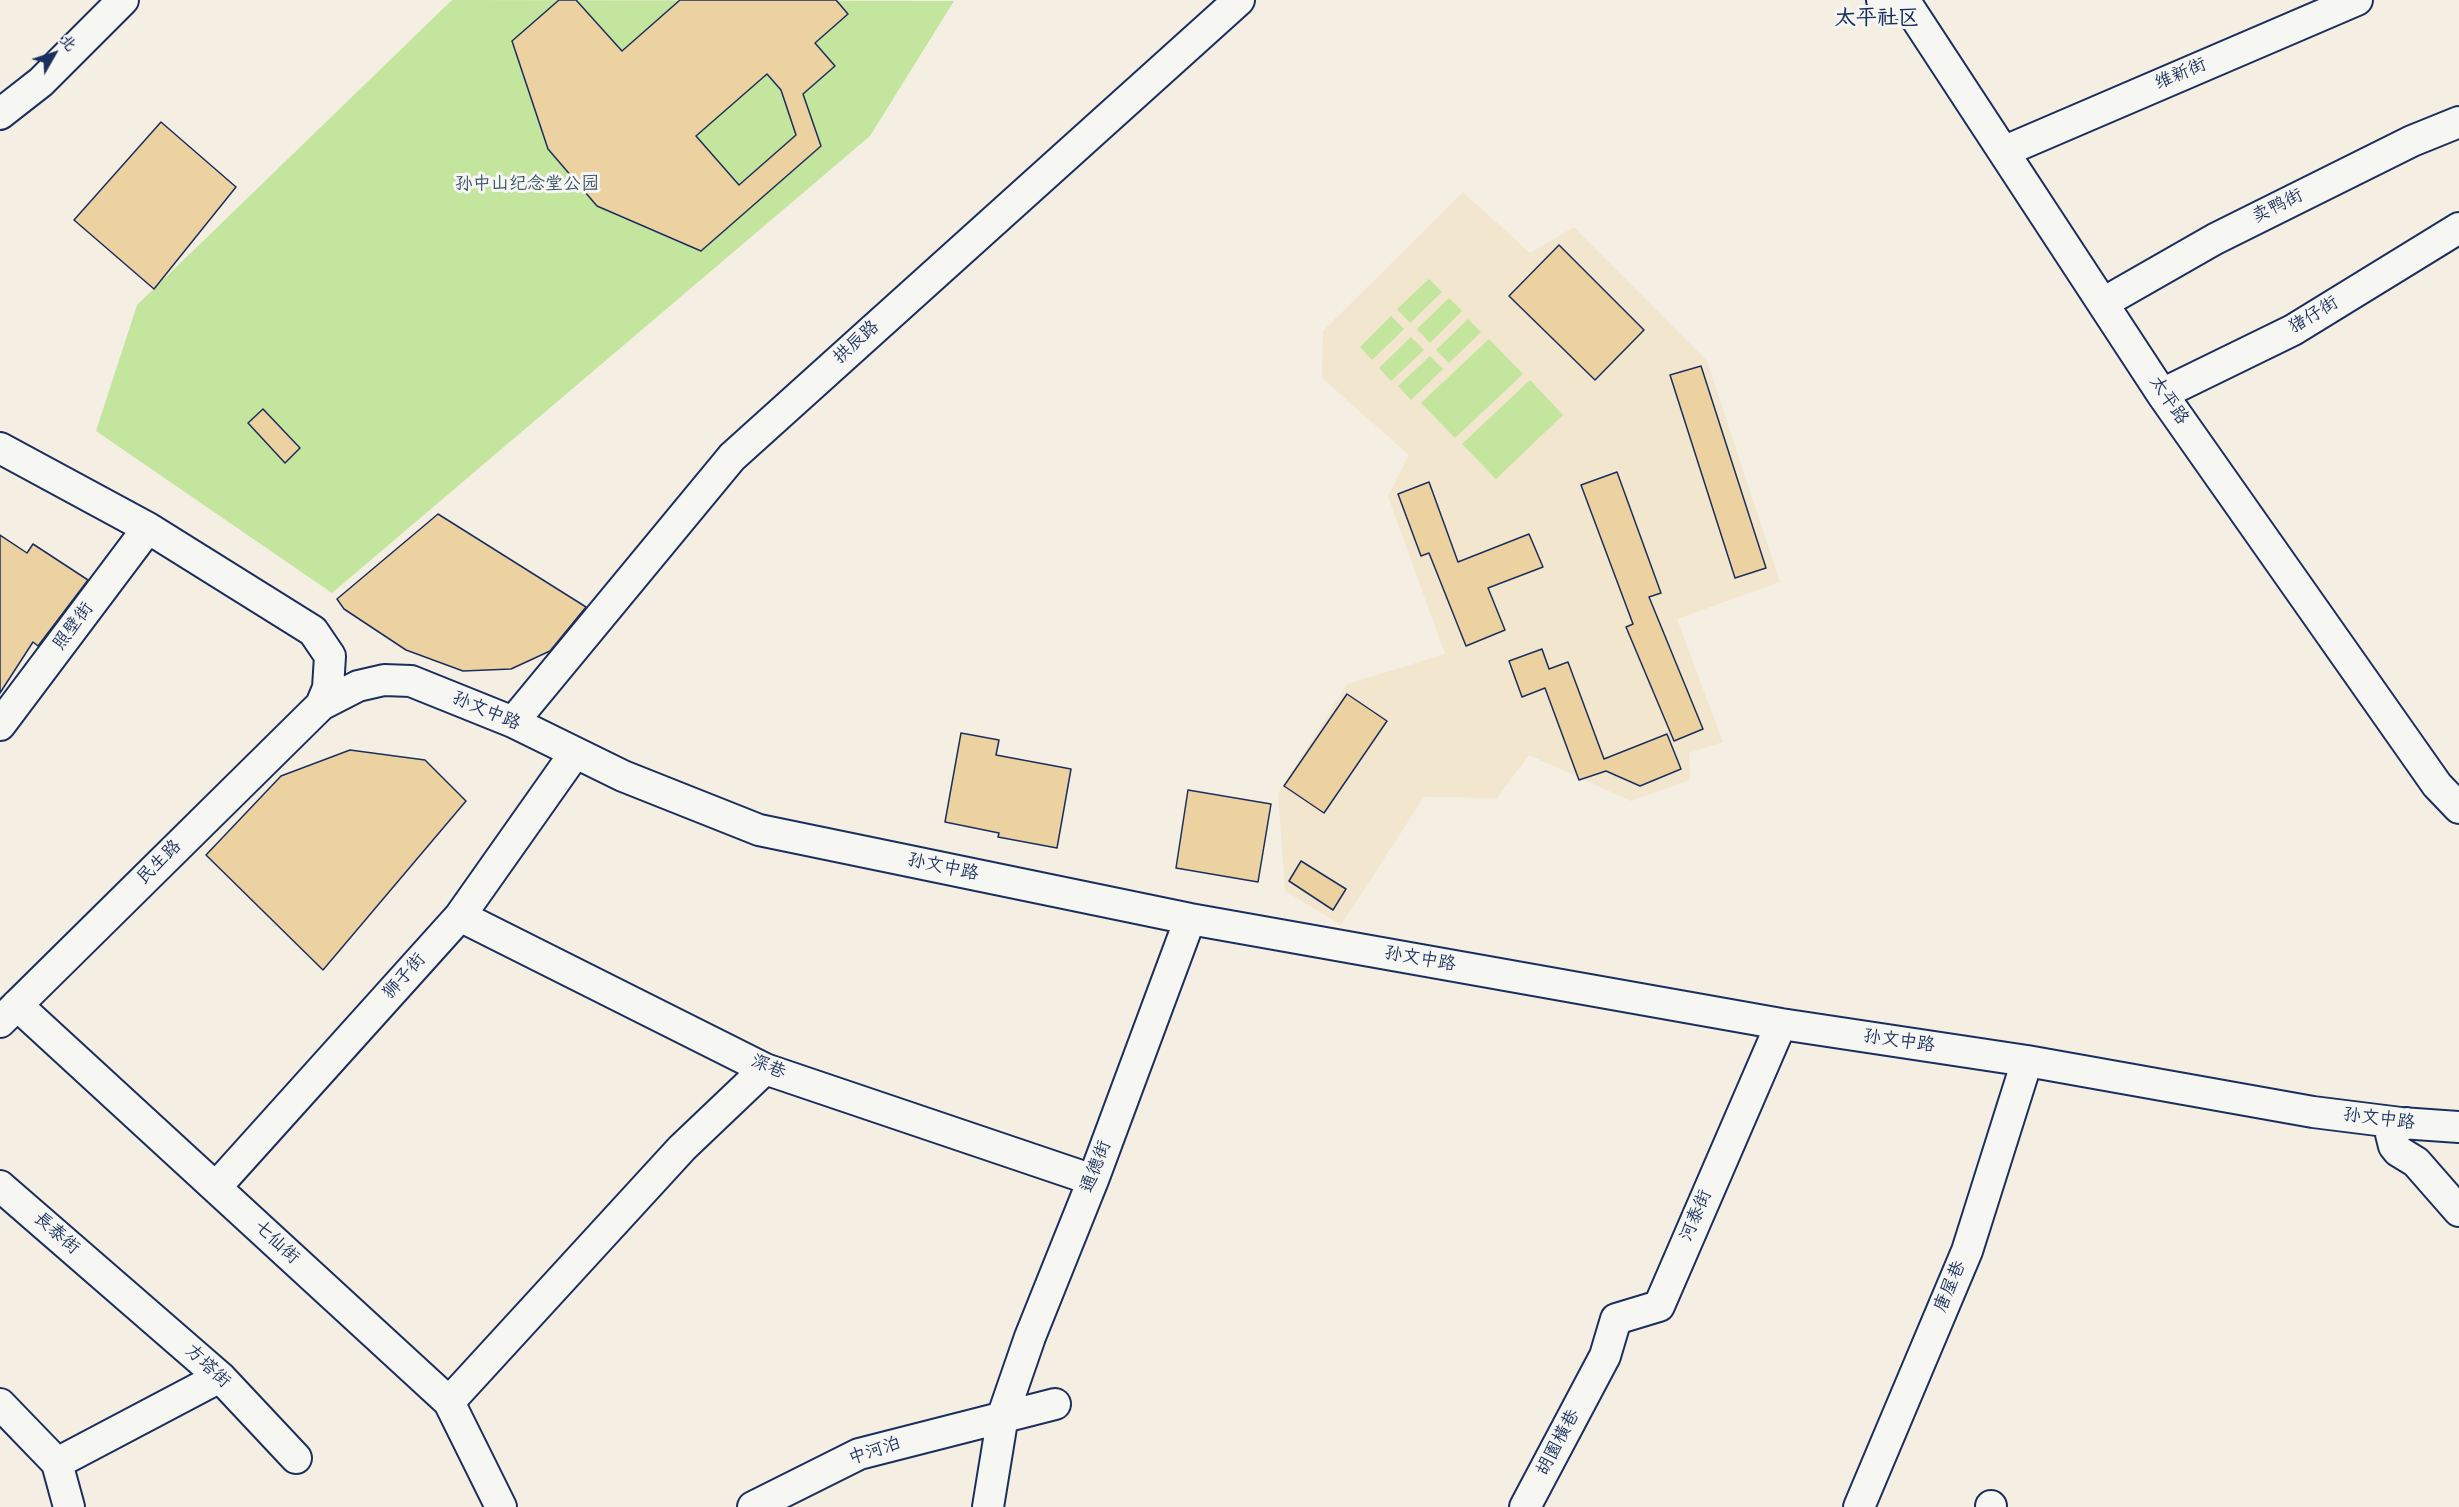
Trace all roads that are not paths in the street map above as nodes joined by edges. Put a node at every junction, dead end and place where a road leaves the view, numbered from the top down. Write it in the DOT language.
graph roads {
  1 [pos="123,0"];
  2 [pos="2357,0"];
  3 [pos="1900,2"];
  4 [pos="1220,6"];
  5 [pos="0,114"];
  6 [pos="2459,122"];
  7 [pos="2005,151"];
  8 [pos="2459,228"];
  9 [pos="2103,303"];
  10 [pos="2162,394"];
  11 [pos="0,448"];
  12 [pos="148,528"];
  13 [pos="321,705"];
  14 [pos="513,722"];
  15 [pos="0,725"];
  16 [pos="575,753"];
  17 [pos="2459,808"];
  18 [pos="460,916"];
  19 [pos="1190,919"];
  20 [pos="8,1013"];
  21 [pos="1781,1024"];
  22 [pos="2027,1061"];
  23 [pos="765,1069"];
  24 [pos="2408,1124"];
  25 [pos="2459,1127"];
  26 [pos="1093,1180"];
  27 [pos="0,1186"];
  28 [pos="216,1187"];
  29 [pos="2459,1211"];
  30 [pos="111,1283"];
  31 [pos="220,1377"];
  32 [pos="1593,1380"];
  33 [pos="449,1402"];
  34 [pos="0,1404"];
  35 [pos="1054,1404"];
  36 [pos="1003,1415"];
  37 [pos="296,1458"];
  38 [pos="57,1463"];
  39 [pos="69,1507"];
  40 [pos="501,1507"];
  41 [pos="753,1507"];
  42 [pos="987,1507"];
  43 [pos="1525,1507"];
  44 [pos="1859,1507"];
  1 -- 5 [label="street"];
  2 -- 7 [label="street, 维新街"];
  3 -- 7 [label="street, 太平路"];
  4 -- 14 [label="street, 拱辰路"];
  6 -- 9 [label="street, 卖鸭街"];
  7 -- 9 [label="street, 太平路"];
  8 -- 10 [label="street, 猪仔街"];
  9 -- 10 [label="street, 太平路"];
  10 -- 17 [label="street, 太平路"];
  11 -- 12 [label="street"];
  12 -- 13 [label="street"];
  12 -- 15 [label="street, 照壁街"];
  13 -- 14 [label="street, 孙文中路"];
  13 -- 20 [label="street, 民生路"];
  14 -- 16 [label="street, 孙文中路"];
  16 -- 18 [label="street, 狮子街"];
  16 -- 19 [label="street, 孙文中路"];
  18 -- 23 [label="street, 深巷"];
  18 -- 28 [label="street, 狮子街"];
  19 -- 21 [label="street, 孙文中路"];
  19 -- 26 [label="street, 通德街"];
  20 -- 28 [label="street, 七仙街"];
  21 -- 22 [label="street, 孙文中路"];
  21 -- 32 [label="street, 河泰街"];
  22 -- 24 [label="street, 孙文中路"];
  22 -- 44 [label="street, 唐屋巷"];
  23 -- 26 [label="street, 深巷"];
  23 -- 33 [label="street"];
  24 -- 25 [label="street, 孙文中路"];
  24 -- 29 [label="street"];
  26 -- 36 [label="street, 通德街"];
  27 -- 30 [label="street, 長泰街"];
  28 -- 33 [label="street, 七仙街"];
  30 -- 31 [label="street, 方塔街"];
  31 -- 37 [label="street, 方塔街"];
  31 -- 38 [label="street"];
  32 -- 43 [label="street, 胡園橫巷"];
  33 -- 40 [label="street, 七仙街"];
  34 -- 38 [label="street"];
  35 -- 36 [label="street, 中河泊"];
  36 -- 41 [label="street, 中河泊"];
  36 -- 42 [label="street, 通德街"];
  38 -- 39 [label="street"];
}
